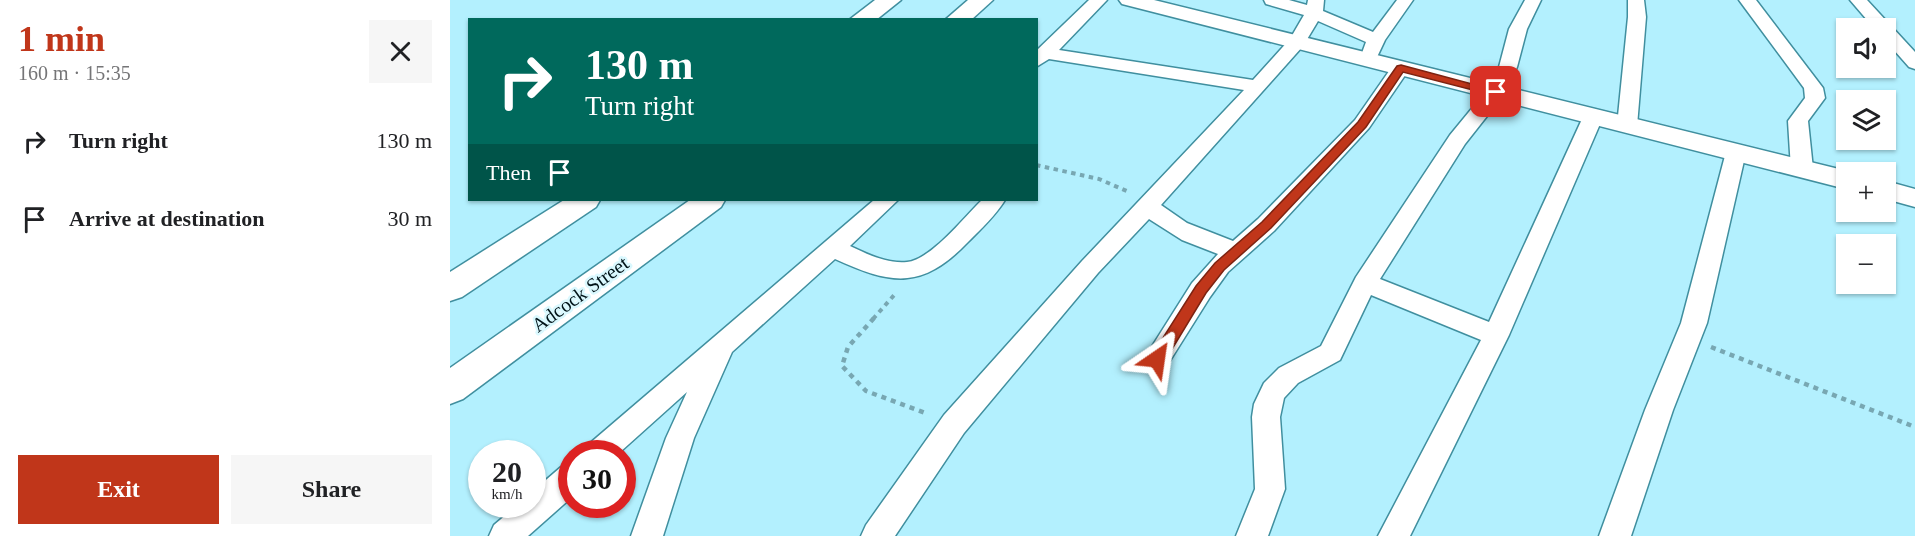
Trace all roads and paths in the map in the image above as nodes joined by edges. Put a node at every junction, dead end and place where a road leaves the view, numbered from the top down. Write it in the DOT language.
graph roads {
  1 [pos="890,0"];
  2 [pos="982,0"];
  3 [pos="1099,0"];
  4 [pos="1129,0"];
  5 [pos="1272,0"];
  6 [pos="1405,0"];
  7 [pos="1533,0"];
  8 [pos="1636,0"];
  9 [pos="1748,0"];
  10 [pos="1858,0"];
  11 [pos="1315,6"];
  12 [pos="863,18"];
  13 [pos="959,18"];
  14 [pos="1296,42"];
  15 [pos="1372,50"];
  16 [pos="1041,58"];
  17 [pos="1915,63"];
  18 [pos="1401,68"];
  19 [pos="1257,87"];
  20 [pos="1496,92"];
  21 [pos="1593,117"];
  22 [pos="1627,126"];
  23 [pos="1736,152"];
  24 [pos="1038,165"];
  25 [pos="1802,169"];
  26 [pos="1836,178"];
  27 [pos="1896,193"];
  28 [pos="1915,198"];
  29 [pos="583,201"];
  30 [pos="709,201"];
  31 [pos="886,201"];
  32 [pos="992,201"];
  33 [pos="1149,207"];
  34 [pos="832,248"];
  35 [pos="1238,252"];
  36 [pos="907,271"];
  37 [pos="1365,283"];
  38 [pos="450,288"];
  39 [pos="1496,336"];
  40 [pos="1688,337"];
  41 [pos="723,345"];
  42 [pos="1157,359"];
  43 [pos="450,388"];
  44 [pos="954,424"];
  45 [pos="1915,427"];
  46 [pos="614,440"];
  47 [pos="558,489"];
  48 [pos="505,536"];
  49 [pos="646,536"];
  50 [pos="877,536"];
  51 [pos="1252,536"];
  52 [pos="1394,536"];
  53 [pos="1615,536"];
  1 -- 12 [label="main road"];
  2 -- 13 [label="main road"];
  3 -- 16 [label="street"];
  4 -- 14 [label="street"];
  5 -- 11 [label="street"];
  6 -- 15 [label="street"];
  7 -- 20 [label="street"];
  8 -- 22 [label="street"];
  9 -- 25 [label="street"];
  10 -- 17 [label="street"];
  11 -- 14 [label="street"];
  11 -- 15 [label="street"];
  14 -- 15 [label="street"];
  14 -- 19 [label="street"];
  15 -- 18 [label="street"];
  16 -- 19 [label="street"];
  18 -- 20 [label="street"];
  18 -- 35 [label="street"];
  19 -- 33 [label="street"];
  20 -- 21 [label="street"];
  20 -- 37 [label="street"];
  21 -- 22 [label="street"];
  21 -- 39 [label="street"];
  22 -- 23 [label="street"];
  23 -- 25 [label="street"];
  23 -- 40 [label="street"];
  24 -- 33 [label="path"];
  25 -- 26 [label="street"];
  27 -- 28 [label="street"];
  29 -- 38 [label="main road"];
  30 -- 43 [label="main road, Adcock Street"];
  31 -- 34 [label="street"];
  32 -- 36 [label="street"];
  33 -- 35 [label="street"];
  33 -- 44 [label="street"];
  34 -- 36 [label="street"];
  34 -- 41 [label="street"];
  35 -- 42 [label="street"];
  36 -- 44 [label="path"];
  37 -- 39 [label="street"];
  37 -- 51 [label="street"];
  39 -- 52 [label="street"];
  40 -- 45 [label="path"];
  40 -- 53 [label="street"];
  41 -- 46 [label="street"];
  41 -- 49 [label="street"];
  44 -- 50 [label="street"];
  47 -- 48 [label="street"];
}
